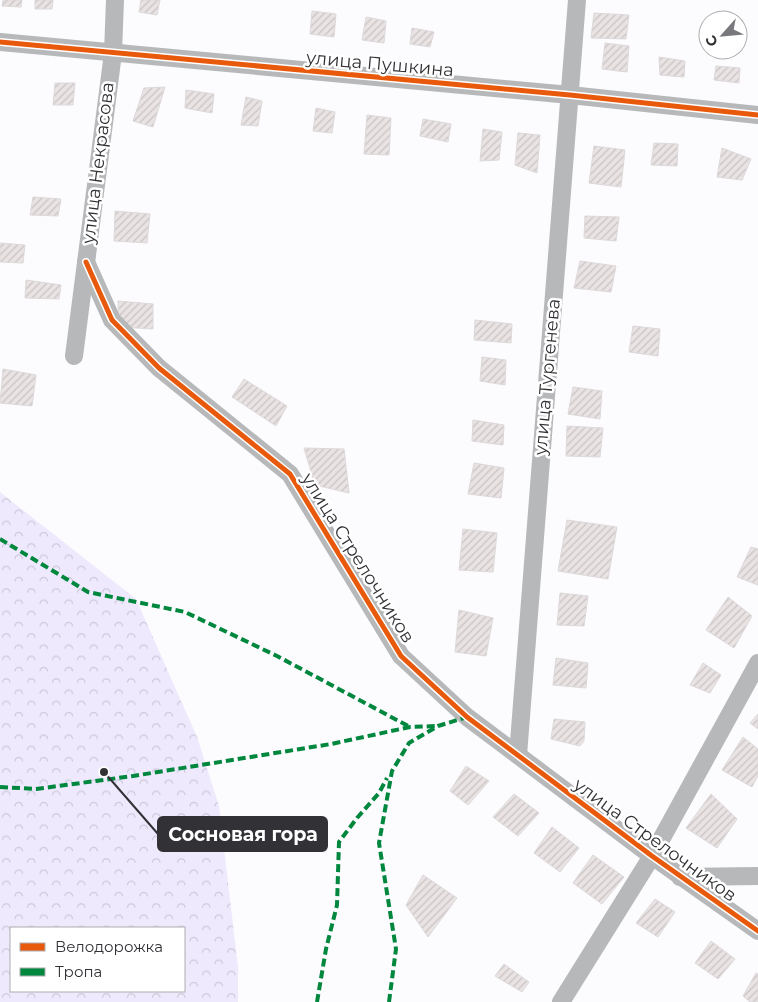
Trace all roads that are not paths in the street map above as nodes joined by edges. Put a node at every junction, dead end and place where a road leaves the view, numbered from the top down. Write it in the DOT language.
graph roads {
  1 [pos="115,0"];
  2 [pos="577,0"];
  3 [pos="0,42"];
  4 [pos="113,53"];
  5 [pos="570,95"];
  6 [pos="758,115"];
  7 [pos="86,262"];
  8 [pos="74,356"];
  9 [pos="758,663"];
  10 [pos="518,755"];
  11 [pos="652,856"];
  12 [pos="680,876"];
  13 [pos="758,876"];
  14 [pos="758,931"];
  15 [pos="561,1002"];
  1 -- 4 [label="street, улица Некрасова"];
  2 -- 5 [label="street, улица Тургенева"];
  3 -- 4 [label="street, улица Пушкина"];
  4 -- 5 [label="street, улица Пушкина"];
  4 -- 7 [label="street, улица Некрасова"];
  5 -- 6 [label="street, улица Пушкина"];
  5 -- 10 [label="street, улица Тургенева"];
  7 -- 8 [label="street, улица Некрасова"];
  7 -- 10 [label="street, улица Стрелочников"];
  9 -- 11 [label="street"];
  10 -- 11 [label="street, улица Стрелочников"];
  11 -- 12 [label="street, улица Стрелочников"];
  11 -- 15 [label="street"];
  12 -- 13 [label="street"];
  12 -- 14 [label="street, улица Стрелочников"];
}
